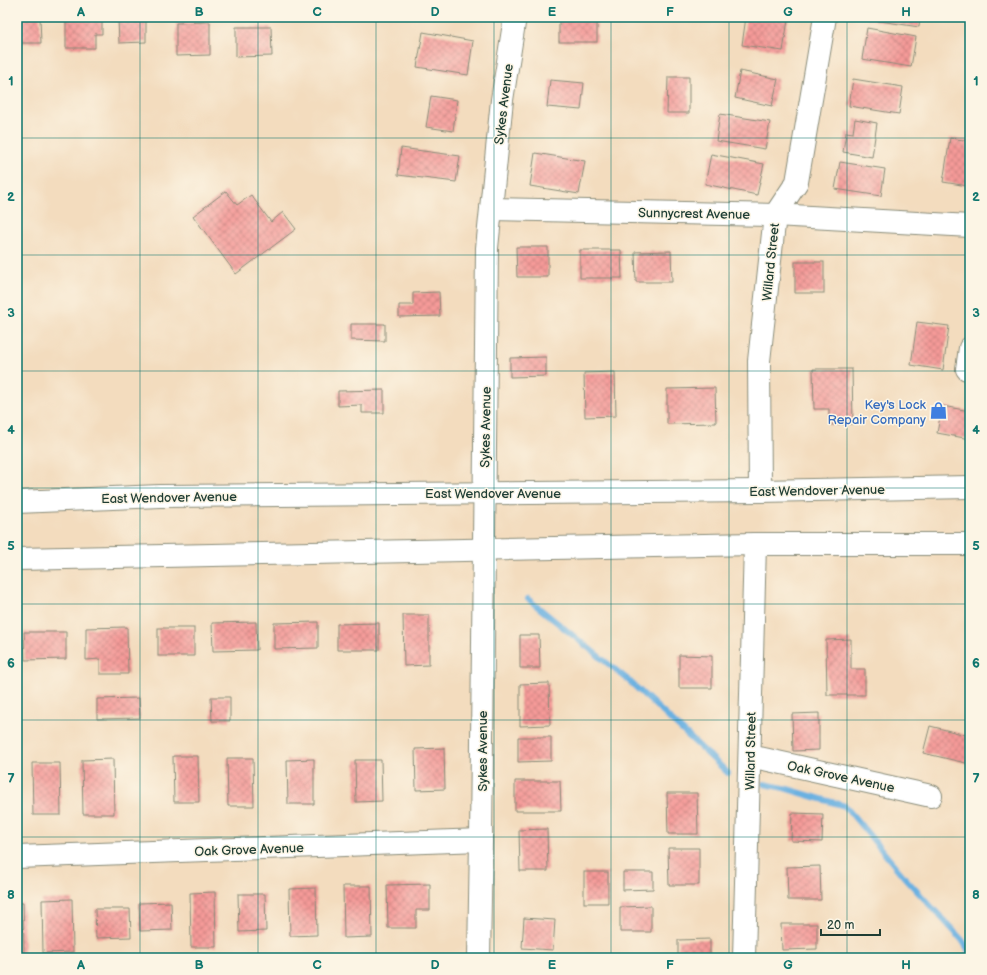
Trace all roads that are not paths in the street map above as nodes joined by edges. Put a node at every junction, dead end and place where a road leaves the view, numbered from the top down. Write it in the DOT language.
graph roads {
  1 [pos="515,17"];
  2 [pos="825,17"];
  3 [pos="491,209"];
  4 [pos="775,215"];
  5 [pos="970,226"];
  6 [pos="970,487"];
  7 [pos="760,491"];
  8 [pos="484,492"];
  9 [pos="17,502"];
  10 [pos="755,544"];
  11 [pos="970,544"];
  12 [pos="484,549"];
  13 [pos="17,559"];
  14 [pos="750,756"];
  15 [pos="931,796"];
  16 [pos="481,840"];
  17 [pos="17,857"];
  18 [pos="478,958"];
  19 [pos="744,958"];
  1 -- 3 [label="main road, Sykes Avenue"];
  2 -- 4 [label="main road, Willard Street"];
  3 -- 4 [label="main road, Sunnycrest Avenue"];
  3 -- 8 [label="main road, Sykes Avenue"];
  4 -- 5 [label="main road, Sunnycrest Avenue"];
  4 -- 7 [label="main road, Willard Street"];
  6 -- 7 [label="main road, East Wendover Avenue"];
  7 -- 8 [label="main road, East Wendover Avenue"];
  8 -- 9 [label="main road, East Wendover Avenue"];
  8 -- 12 [label="main road, Sykes Avenue"];
  10 -- 11 [label="main road"];
  10 -- 12 [label="main road"];
  10 -- 14 [label="main road, Willard Street"];
  12 -- 13 [label="main road"];
  12 -- 16 [label="main road, Sykes Avenue"];
  14 -- 15 [label="main road, Oak Grove Avenue"];
  14 -- 19 [label="main road, Willard Street"];
  16 -- 17 [label="main road, Oak Grove Avenue"];
  16 -- 18 [label="main road, Sykes Avenue"];
}
